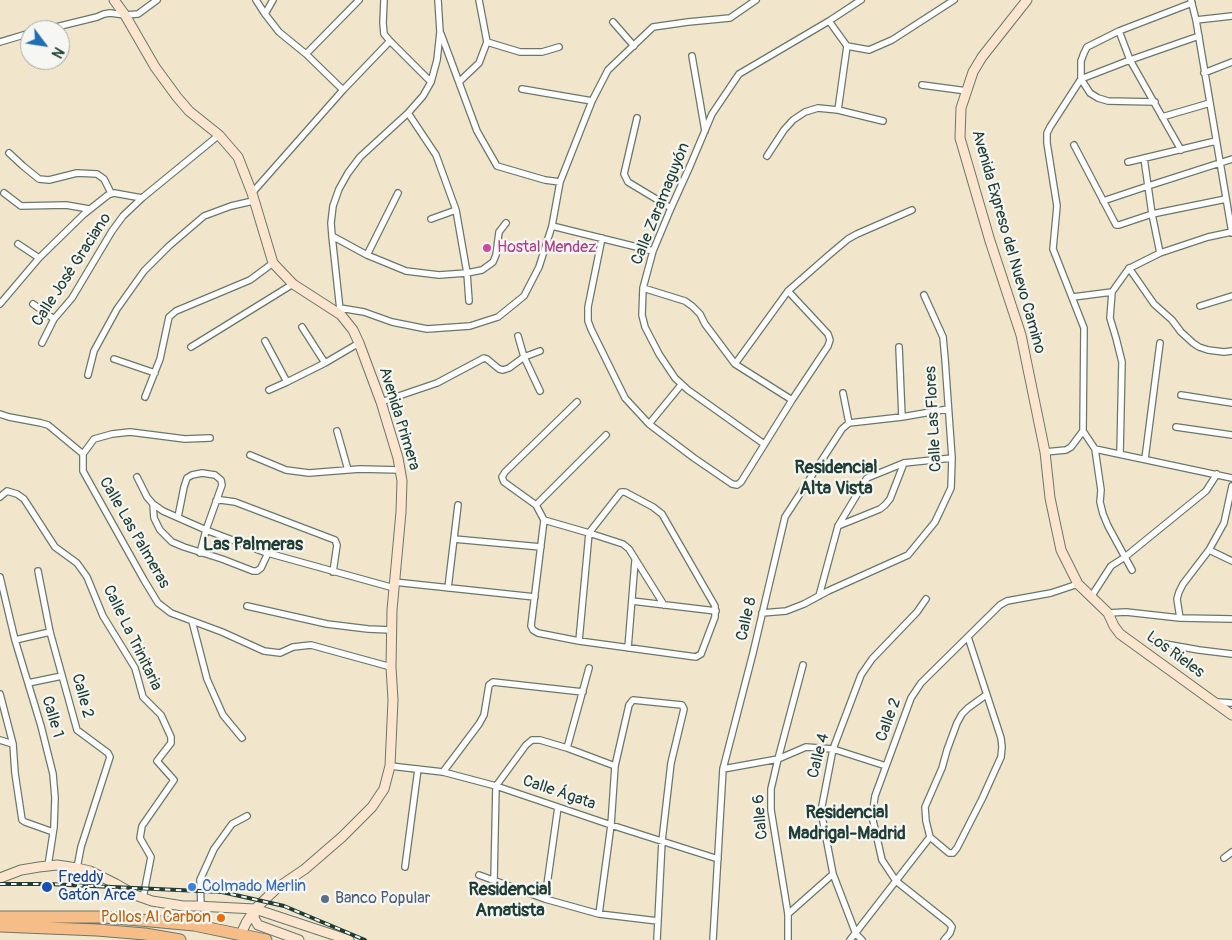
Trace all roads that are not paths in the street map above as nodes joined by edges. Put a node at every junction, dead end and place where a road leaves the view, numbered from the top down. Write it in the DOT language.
graph roads {
  1 [pos="114,0"];
  2 [pos="157,0"];
  3 [pos="256,0"];
  4 [pos="273,0"];
  5 [pos="360,0"];
  6 [pos="384,0"];
  7 [pos="438,0"];
  8 [pos="479,0"];
  9 [pos="756,0"];
  10 [pos="861,0"];
  11 [pos="954,0"];
  12 [pos="1027,0"];
  13 [pos="1192,2"];
  14 [pos="265,14"];
  15 [pos="125,15"];
  16 [pos="1232,16"];
  17 [pos="1196,20"];
  18 [pos="829,21"];
  19 [pos="613,22"];
  20 [pos="70,24"];
  21 [pos="1119,31"];
  22 [pos="440,32"];
  23 [pos="20,36"];
  24 [pos="1199,36"];
  25 [pos="390,41"];
  26 [pos="0,42"];
  27 [pos="486,42"];
  28 [pos="634,46"];
  29 [pos="847,46"];
  30 [pos="559,47"];
  31 [pos="306,54"];
  32 [pos="692,56"];
  33 [pos="1130,60"];
  34 [pos="1232,62"];
  35 [pos="1204,73"];
  36 [pos="1081,79"];
  37 [pos="431,82"];
  38 [pos="459,82"];
  39 [pos="922,85"];
  40 [pos="522,89"];
  41 [pos="343,90"];
  42 [pos="967,91"];
  43 [pos="592,101"];
  44 [pos="1155,102"];
  45 [pos="1210,103"];
  46 [pos="838,110"];
  47 [pos="408,113"];
  48 [pos="1162,117"];
  49 [pos="637,118"];
  50 [pos="883,121"];
  51 [pos="705,131"];
  52 [pos="219,135"];
  53 [pos="1216,141"];
  54 [pos="1074,145"];
  55 [pos="1181,150"];
  56 [pos="9,152"];
  57 [pos="767,156"];
  58 [pos="1144,158"];
  59 [pos="1232,158"];
  60 [pos="1128,162"];
  61 [pos="1220,162"];
  62 [pos="560,182"];
  63 [pos="1148,186"];
  64 [pos="4,193"];
  65 [pos="111,193"];
  66 [pos="398,193"];
  67 [pos="252,197"];
  68 [pos="142,198"];
  69 [pos="1226,199"];
  70 [pos="1103,201"];
  71 [pos="671,208"];
  72 [pos="89,209"];
  73 [pos="456,210"];
  74 [pos="912,210"];
  75 [pos="1152,214"];
  76 [pos="431,218"];
  77 [pos="506,223"];
  78 [pos="552,226"];
  79 [pos="1232,232"];
  80 [pos="332,236"];
  81 [pos="602,238"];
  82 [pos="18,244"];
  83 [pos="653,251"];
  84 [pos="1160,253"];
  85 [pos="367,255"];
  86 [pos="39,258"];
  87 [pos="273,263"];
  88 [pos="1129,268"];
  89 [pos="467,273"];
  90 [pos="293,284"];
  91 [pos="643,288"];
  92 [pos="788,291"];
  93 [pos="1112,292"];
  94 [pos="924,295"];
  95 [pos="1232,296"];
  96 [pos="1073,297"];
  97 [pos="469,301"];
  98 [pos="0,304"];
  99 [pos="33,304"];
  100 [pos="1200,306"];
  101 [pos="340,311"];
  102 [pos="54,319"];
  103 [pos="302,327"];
  104 [pos="518,336"];
  105 [pos="265,341"];
  106 [pos="42,343"];
  107 [pos="359,343"];
  108 [pos="1160,343"];
  109 [pos="191,347"];
  110 [pos="899,348"];
  111 [pos="540,350"];
  112 [pos="1232,351"];
  113 [pos="524,357"];
  114 [pos="114,359"];
  115 [pos="325,363"];
  116 [pos="735,364"];
  117 [pos="155,373"];
  118 [pos="88,374"];
  119 [pos="286,382"];
  120 [pos="681,385"];
  121 [pos="270,390"];
  122 [pos="540,391"];
  123 [pos="843,393"];
  124 [pos="1181,394"];
  125 [pos="145,397"];
  126 [pos="792,400"];
  127 [pos="381,402"];
  128 [pos="577,402"];
  129 [pos="1232,403"];
  130 [pos="948,410"];
  131 [pos="0,414"];
  132 [pos="902,417"];
  133 [pos="849,423"];
  134 [pos="649,424"];
  135 [pos="1176,427"];
  136 [pos="337,431"];
  137 [pos="1083,431"];
  138 [pos="606,435"];
  139 [pos="1232,435"];
  140 [pos="210,438"];
  141 [pos="764,444"];
  142 [pos="1095,449"];
  143 [pos="1045,452"];
  144 [pos="83,454"];
  145 [pos="1120,454"];
  146 [pos="250,455"];
  147 [pos="952,458"];
  148 [pos="1145,459"];
  149 [pos="904,464"];
  150 [pos="348,470"];
  151 [pos="400,470"];
  152 [pos="1217,474"];
  153 [pos="137,477"];
  154 [pos="1232,478"];
  155 [pos="1232,486"];
  156 [pos="0,497"];
  157 [pos="216,502"];
  158 [pos="153,504"];
  159 [pos="458,505"];
  160 [pos="536,505"];
  161 [pos="178,517"];
  162 [pos="544,520"];
  163 [pos="838,526"];
  164 [pos="206,530"];
  165 [pos="589,533"];
  166 [pos="454,539"];
  167 [pos="541,547"];
  168 [pos="1208,550"];
  169 [pos="200,553"];
  170 [pos="268,554"];
  171 [pos="1125,557"];
  172 [pos="635,561"];
  173 [pos="1232,561"];
  174 [pos="1132,570"];
  175 [pos="38,571"];
  176 [pos="333,572"];
  177 [pos="0,577"];
  178 [pos="1078,584"];
  179 [pos="394,585"];
  180 [pos="448,588"];
  181 [pos="819,596"];
  182 [pos="535,597"];
  183 [pos="1091,597"];
  184 [pos="926,600"];
  185 [pos="632,601"];
  186 [pos="664,605"];
  187 [pos="247,606"];
  188 [pos="716,611"];
  189 [pos="762,613"];
  190 [pos="1108,613"];
  191 [pos="1180,618"];
  192 [pos="1232,619"];
  193 [pos="192,621"];
  194 [pos="392,630"];
  195 [pos="50,632"];
  196 [pos="968,637"];
  197 [pos="15,640"];
  198 [pos="579,641"];
  199 [pos="1154,642"];
  200 [pos="628,648"];
  201 [pos="1232,654"];
  202 [pos="803,666"];
  203 [pos="391,667"];
  204 [pos="589,668"];
  205 [pos="62,676"];
  206 [pos="28,682"];
  207 [pos="583,692"];
  208 [pos="0,694"];
  209 [pos="986,695"];
  210 [pos="1215,702"];
  211 [pos="1232,703"];
  212 [pos="1232,715"];
  213 [pos="242,738"];
  214 [pos="0,740"];
  215 [pos="13,744"];
  216 [pos="567,748"];
  217 [pos="833,749"];
  218 [pos="778,758"];
  219 [pos="390,766"];
  220 [pos="615,766"];
  221 [pos="886,766"];
  222 [pos="418,769"];
  223 [pos="724,769"];
  224 [pos="443,772"];
  225 [pos="496,786"];
  226 [pos="558,806"];
  227 [pos="247,816"];
  228 [pos="611,825"];
  229 [pos="53,832"];
  230 [pos="930,837"];
  231 [pos="662,841"];
  232 [pos="1232,852"];
  233 [pos="718,858"];
  234 [pos="1224,858"];
  235 [pos="48,866"];
  236 [pos="405,867"];
  237 [pos="76,868"];
  238 [pos="833,874"];
  239 [pos="478,875"];
  240 [pos="0,878"];
  241 [pos="494,880"];
  242 [pos="896,881"];
  243 [pos="143,898"];
  244 [pos="545,899"];
  245 [pos="201,906"];
  246 [pos="255,909"];
  247 [pos="599,914"];
  248 [pos="788,914"];
  249 [pos="0,917"];
  250 [pos="658,921"];
  251 [pos="0,926"];
  252 [pos="241,934"];
  253 [pos="856,934"];
  254 [pos="144,937"];
  255 [pos="180,940"];
  256 [pos="266,940"];
  257 [pos="299,940"];
  258 [pos="349,940"];
  259 [pos="657,940"];
  260 [pos="713,940"];
  261 [pos="788,940"];
  262 [pos="850,940"];
  263 [pos="862,940"];
  264 [pos="944,940"];
  1 -- 15 [label="street, Avenida Primera"];
  2 -- 15 [label="street"];
  3 -- 14 [label="street"];
  4 -- 14 [label="street"];
  5 -- 31 [label="street"];
  6 -- 25 [label="street"];
  7 -- 22 [label="street"];
  8 -- 27 [label="street"];
  9 -- 28 [label="street"];
  10 -- 18 [label="street, Calle Zaramaguyón"];
  11 -- 29 [label="street"];
  12 -- 42 [label="street, Avenida Expreso del Nuevo Camino"];
  13 -- 17 [label="street"];
  13 -- 21 [label="street"];
  14 -- 31 [label="street"];
  15 -- 20 [label="street"];
  15 -- 52 [label="street, Avenida Primera"];
  16 -- 17 [label="street"];
  17 -- 24 [label="street"];
  18 -- 29 [label="street"];
  18 -- 51 [label="street, Calle Zaramaguyón"];
  19 -- 28 [label="street"];
  21 -- 33 [label="street"];
  21 -- 36 [label="street"];
  22 -- 37 [label="street"];
  22 -- 38 [label="street"];
  23 -- 26 [label="street"];
  24 -- 33 [label="street"];
  24 -- 35 [label="street"];
  25 -- 37 [label="street"];
  25 -- 41 [label="street"];
  27 -- 30 [label="street"];
  27 -- 38 [label="street"];
  28 -- 43 [label="street"];
  29 -- 46 [label="street"];
  31 -- 41 [label="street"];
  32 -- 51 [label="street"];
  33 -- 36 [label="street"];
  33 -- 44 [label="street"];
  34 -- 35 [label="street"];
  35 -- 45 [label="street"];
  36 -- 44 [label="street"];
  36 -- 96 [label="street"];
  37 -- 47 [label="street"];
  38 -- 62 [label="street"];
  39 -- 42 [label="street"];
  40 -- 43 [label="street"];
  41 -- 67 [label="street"];
  42 -- 143 [label="street, Avenida Expreso del Nuevo Camino"];
  43 -- 62 [label="street"];
  44 -- 48 [label="street"];
  45 -- 48 [label="street"];
  45 -- 53 [label="street"];
  46 -- 50 [label="street"];
  46 -- 57 [label="street"];
  47 -- 73 [label="street"];
  47 -- 80 [label="street"];
  48 -- 55 [label="street"];
  49 -- 71 [label="street"];
  51 -- 71 [label="street, Calle Zaramaguyón"];
  52 -- 67 [label="street, Avenida Primera"];
  52 -- 68 [label="street, Calle José Graciano"];
  53 -- 55 [label="street"];
  53 -- 61 [label="street"];
  54 -- 70 [label="street"];
  55 -- 58 [label="street"];
  56 -- 65 [label="street"];
  58 -- 60 [label="street"];
  58 -- 63 [label="street"];
  59 -- 61 [label="street"];
  61 -- 63 [label="street"];
  61 -- 69 [label="street"];
  62 -- 78 [label="street"];
  63 -- 70 [label="street"];
  63 -- 75 [label="street"];
  64 -- 72 [label="street"];
  65 -- 68 [label="street"];
  65 -- 72 [label="street"];
  66 -- 85 [label="street"];
  67 -- 87 [label="street, Avenida Primera"];
  67 -- 118 [label="street"];
  68 -- 102 [label="street, Calle José Graciano"];
  69 -- 75 [label="street"];
  69 -- 79 [label="street"];
  70 -- 75 [label="street"];
  71 -- 83 [label="street, Calle Zaramaguyón"];
  72 -- 86 [label="street"];
  73 -- 76 [label="street"];
  73 -- 89 [label="street"];
  74 -- 92 [label="street"];
  75 -- 84 [label="street"];
  77 -- 89 [label="street"];
  78 -- 81 [label="street"];
  78 -- 101 [label="street"];
  79 -- 84 [label="street"];
  80 -- 85 [label="street"];
  80 -- 101 [label="street"];
  81 -- 83 [label="street"];
  81 -- 134 [label="street"];
  82 -- 86 [label="street"];
  83 -- 91 [label="street, Calle Zaramaguyón"];
  84 -- 88 [label="street"];
  85 -- 89 [label="street"];
  86 -- 98 [label="street"];
  87 -- 90 [label="street, Avenida Primera"];
  87 -- 117 [label="street"];
  88 -- 93 [label="street"];
  88 -- 112 [label="street"];
  89 -- 97 [label="street"];
  90 -- 101 [label="street, Avenida Primera"];
  90 -- 109 [label="street"];
  91 -- 116 [label="street"];
  91 -- 120 [label="street, Calle Zaramaguyón"];
  92 -- 116 [label="street"];
  92 -- 126 [label="street"];
  93 -- 96 [label="street"];
  93 -- 145 [label="street"];
  94 -- 130 [label="street, Calle Las Flores"];
  95 -- 100 [label="street"];
  96 -- 137 [label="street"];
  99 -- 102 [label="street"];
  101 -- 107 [label="street, Avenida Primera"];
  102 -- 106 [label="street, Calle José Graciano"];
  103 -- 115 [label="street"];
  104 -- 113 [label="street"];
  105 -- 119 [label="street"];
  107 -- 115 [label="street"];
  107 -- 127 [label="street, Avenida Primera"];
  108 -- 148 [label="street"];
  110 -- 132 [label="street"];
  111 -- 113 [label="street"];
  113 -- 122 [label="street"];
  113 -- 127 [label="street"];
  114 -- 117 [label="street"];
  115 -- 119 [label="street"];
  116 -- 126 [label="street"];
  117 -- 125 [label="street"];
  119 -- 121 [label="street"];
  120 -- 134 [label="street"];
  120 -- 141 [label="street, Calle Zaramaguyón"];
  123 -- 133 [label="street"];
  124 -- 129 [label="street"];
  126 -- 141 [label="street"];
  127 -- 151 [label="street, Avenida Primera"];
  128 -- 160 [label="street"];
  130 -- 132 [label="street"];
  130 -- 147 [label="street, Calle Las Flores"];
  131 -- 144 [label="street"];
  132 -- 133 [label="street"];
  133 -- 189 [label="street, Calle 8"];
  134 -- 141 [label="street"];
  135 -- 139 [label="street"];
  136 -- 150 [label="street"];
  137 -- 142 [label="street"];
  137 -- 143 [label="street"];
  138 -- 160 [label="street"];
  140 -- 144 [label="street"];
  142 -- 145 [label="street"];
  142 -- 171 [label="street"];
  143 -- 178 [label="street, Avenida Expreso del Nuevo Camino"];
  144 -- 193 [label="street, Calle Las Palmeras"];
  145 -- 148 [label="street"];
  146 -- 150 [label="street"];
  147 -- 149 [label="street"];
  147 -- 181 [label="street, Calle Las Flores"];
  148 -- 152 [label="street"];
  149 -- 163 [label="street"];
  149 -- 163 [label="street"];
  150 -- 151 [label="street"];
  151 -- 179 [label="street, Avenida Primera"];
  152 -- 154 [label="street"];
  152 -- 171 [label="street"];
  153 -- 158 [label="street"];
  155 -- 168 [label="street"];
  156 -- 243 [label="street, Calle La Trinitaria"];
  157 -- 161 [label="street"];
  157 -- 164 [label="street"];
  157 -- 176 [label="street"];
  158 -- 161 [label="street"];
  158 -- 169 [label="street"];
  159 -- 166 [label="street"];
  160 -- 162 [label="street"];
  161 -- 164 [label="street"];
  162 -- 165 [label="street"];
  162 -- 167 [label="street"];
  163 -- 181 [label="street"];
  164 -- 169 [label="street"];
  164 -- 170 [label="street"];
  165 -- 172 [label="street"];
  165 -- 188 [label="street"];
  165 -- 198 [label="street"];
  166 -- 167 [label="street"];
  166 -- 180 [label="street"];
  167 -- 182 [label="street"];
  168 -- 173 [label="street"];
  168 -- 191 [label="street"];
  169 -- 170 [label="street"];
  170 -- 176 [label="street"];
  171 -- 174 [label="street"];
  171 -- 183 [label="street"];
  172 -- 185 [label="street"];
  172 -- 186 [label="street"];
  175 -- 195 [label="street, Calle 2"];
  176 -- 179 [label="street"];
  177 -- 197 [label="street, Calle 1"];
  178 -- 183 [label="street, Avenida Expreso del Nuevo Camino"];
  178 -- 196 [label="street, Calle 2"];
  179 -- 180 [label="street"];
  179 -- 194 [label="street, Avenida Primera"];
  180 -- 182 [label="street"];
  181 -- 189 [label="street, Calle Las Flores"];
  182 -- 198 [label="street"];
  183 -- 190 [label="street, Avenida Expreso del Nuevo Camino"];
  184 -- 217 [label="street, Calle 4"];
  185 -- 186 [label="street"];
  185 -- 200 [label="street"];
  186 -- 188 [label="street"];
  187 -- 194 [label="street"];
  188 -- 200 [label="street"];
  189 -- 223 [label="street, Calle 8"];
  190 -- 191 [label="street"];
  190 -- 210 [label="street, Los Rieles"];
  191 -- 192 [label="street"];
  193 -- 203 [label="street, Calle Las Palmeras"];
  193 -- 213 [label="street"];
  194 -- 203 [label="street, Avenida Primera"];
  195 -- 197 [label="street"];
  195 -- 205 [label="street, Calle 2"];
  196 -- 209 [label="street"];
  196 -- 221 [label="street, Calle 2"];
  197 -- 206 [label="street, Calle 1"];
  198 -- 200 [label="street"];
  199 -- 201 [label="street"];
  202 -- 218 [label="street, Calle 6"];
  203 -- 219 [label="street, Avenida Primera"];
  204 -- 207 [label="street"];
  205 -- 206 [label="street"];
  205 -- 237 [label="street, Calle 2"];
  206 -- 229 [label="street, Calle 1"];
  207 -- 216 [label="street"];
  207 -- 224 [label="street"];
  208 -- 215 [label="street"];
  209 -- 230 [label="street"];
  209 -- 230 [label="street"];
  210 -- 211 [label="street"];
  210 -- 212 [label="street, Los Rieles"];
  214 -- 215 [label="street"];
  215 -- 229 [label="street"];
  216 -- 220 [label="street"];
  216 -- 225 [label="street"];
  217 -- 218 [label="street"];
  217 -- 221 [label="street"];
  217 -- 238 [label="street, Calle 4"];
  218 -- 223 [label="street"];
  218 -- 248 [label="street, Calle 6"];
  219 -- 222 [label="street, Calle Ágata"];
  219 -- 246 [label="street, Avenida Primera"];
  220 -- 228 [label="street"];
  220 -- 231 [label="street"];
  221 -- 242 [label="street, Calle 2"];
  222 -- 224 [label="street, Calle Ágata"];
  222 -- 236 [label="street"];
  223 -- 233 [label="street, Calle 8"];
  224 -- 225 [label="street, Calle Ágata"];
  225 -- 226 [label="street, Calle Ágata"];
  225 -- 241 [label="street"];
  226 -- 228 [label="street, Calle Ágata"];
  226 -- 244 [label="street"];
  227 -- 245 [label="street"];
  228 -- 231 [label="street, Calle Ágata"];
  228 -- 247 [label="street"];
  229 -- 235 [label="street, Calle 1"];
  230 -- 242 [label="street"];
  231 -- 233 [label="street, Calle Ágata"];
  231 -- 250 [label="street"];
  232 -- 234 [label="street"];
  233 -- 260 [label="street, Calle 8"];
  235 -- 237 [label="street"];
  235 -- 240 [label="street"];
  237 -- 243 [label="street"];
  238 -- 248 [label="street"];
  238 -- 253 [label="street, Calle 4"];
  239 -- 241 [label="street"];
  241 -- 244 [label="street"];
  242 -- 253 [label="street"];
  242 -- 264 [label="street, Calle 2"];
  243 -- 245 [label="street"];
  244 -- 247 [label="street"];
  245 -- 246 [label="street"];
  246 -- 252 [label="street, Avenida Primera"];
  246 -- 257 [label="street"];
  246 -- 258 [label="street"];
  247 -- 250 [label="street"];
  248 -- 261 [label="street, Calle 6"];
  249 -- 252 [label="highway"];
  250 -- 259 [label="street"];
  251 -- 254 [label="highway"];
  252 -- 256 [label="highway"];
  253 -- 262 [label="street"];
  253 -- 263 [label="street, Calle 4"];
  254 -- 255 [label="highway"];
}
